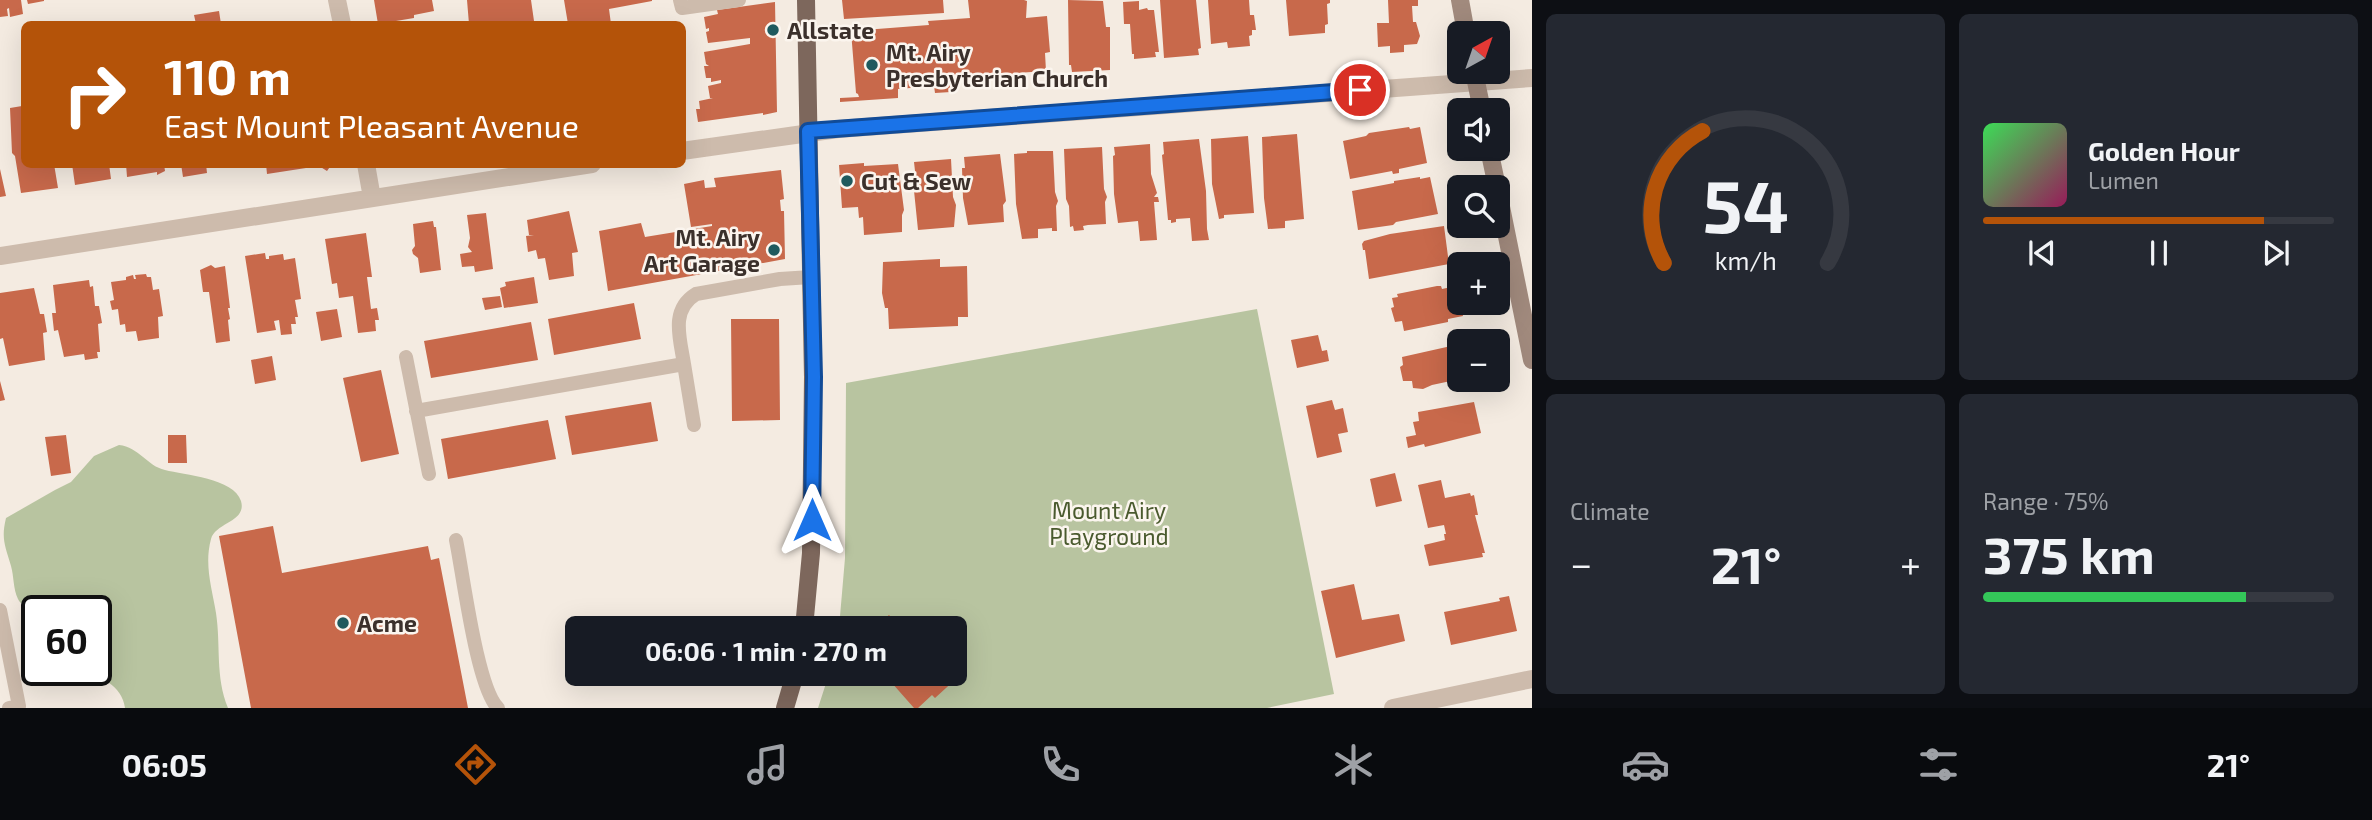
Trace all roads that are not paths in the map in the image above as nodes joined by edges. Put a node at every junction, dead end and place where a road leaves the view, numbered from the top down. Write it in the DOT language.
graph roads {
  1 [pos="337,0"];
  2 [pos="680,0"];
  3 [pos="739,0"];
  4 [pos="806,0"];
  5 [pos="1460,0"];
  6 [pos="341,21"];
  7 [pos="1464,21"];
  8 [pos="1510,78"];
  9 [pos="1532,78"];
  10 [pos="1447,79"];
  11 [pos="808,131"];
  12 [pos="686,149"];
  13 [pos="367,168"];
  14 [pos="566,168"];
  15 [pos="372,198"];
  16 [pos="1508,238"];
  17 [pos="0,256"];
  18 [pos="811,277"];
  19 [pos="406,357"];
  20 [pos="1532,360"];
  21 [pos="684,364"];
  22 [pos="416,411"];
  23 [pos="694,425"];
  24 [pos="429,474"];
  25 [pos="456,540"];
  26 [pos="0,610"];
  27 [pos="806,616"];
  28 [pos="1532,679"];
  29 [pos="791,686"];
  30 [pos="9,708"];
  31 [pos="498,708"];
  32 [pos="785,708"];
  33 [pos="1393,708"];
  1 -- 6 [label="street"];
  2 -- 3 [label="lane"];
  4 -- 11 [label="main road"];
  5 -- 7 [label="street"];
  8 -- 9 [label="street"];
  10 -- 11 [label="street"];
  11 -- 12 [label="street"];
  11 -- 18 [label="main road"];
  13 -- 15 [label="street"];
  14 -- 15 [label="street"];
  15 -- 17 [label="street"];
  16 -- 20 [label="street"];
  18 -- 21 [label="lane"];
  18 -- 27 [label="main road"];
  19 -- 22 [label="lane"];
  21 -- 22 [label="lane"];
  21 -- 23 [label="lane"];
  22 -- 24 [label="lane"];
  25 -- 31 [label="lane"];
  26 -- 30 [label="lane"];
  28 -- 33 [label="street"];
  29 -- 32 [label="main road"];
}
